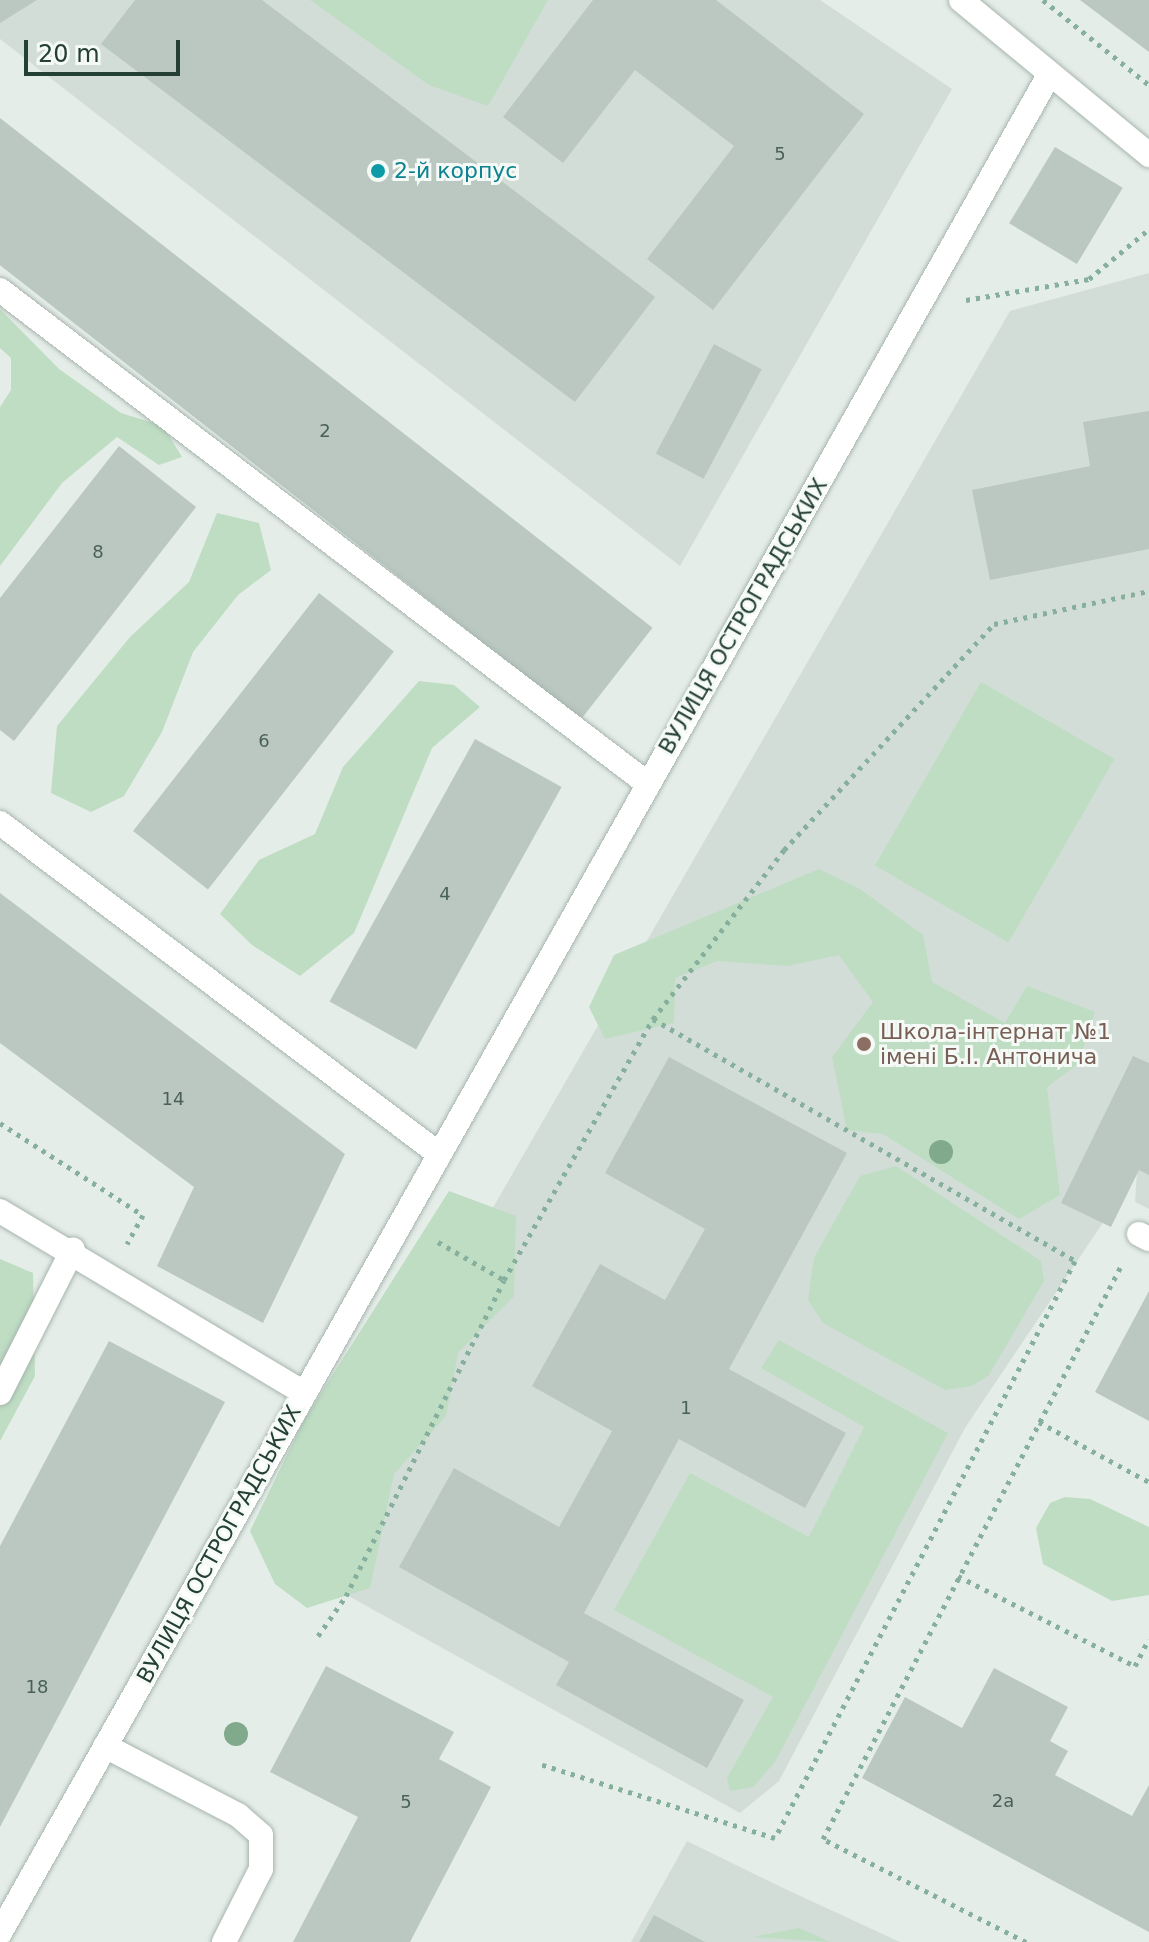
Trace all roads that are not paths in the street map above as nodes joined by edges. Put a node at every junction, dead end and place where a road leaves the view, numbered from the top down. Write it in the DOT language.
graph roads {
  1 [pos="961,0"];
  2 [pos="1048,77"];
  3 [pos="1149,155"];
  4 [pos="0,290"];
  5 [pos="648,784"];
  6 [pos="0,823"];
  7 [pos="439,1154"];
  8 [pos="0,1211"];
  9 [pos="73,1249"];
  10 [pos="0,1393"];
  11 [pos="304,1393"];
  12 [pos="105,1746"];
  13 [pos="1,1928"];
  14 [pos="224,1942"];
  1 -- 2 [label="street"];
  2 -- 3 [label="street"];
  2 -- 5 [label="street, ВУЛИЦЯ ОСТРОГРАДСЬКИХ"];
  4 -- 5 [label="street"];
  5 -- 7 [label="street, ВУЛИЦЯ ОСТРОГРАДСЬКИХ"];
  6 -- 7 [label="street"];
  7 -- 11 [label="street, ВУЛИЦЯ ОСТРОГРАДСЬКИХ"];
  8 -- 9 [label="street"];
  9 -- 10 [label="street"];
  9 -- 11 [label="street"];
  11 -- 12 [label="street, ВУЛИЦЯ ОСТРОГРАДСЬКИХ"];
  12 -- 13 [label="street, ВУЛИЦЯ ОСТРОГРАДСЬКИХ"];
  12 -- 14 [label="street"];
}
